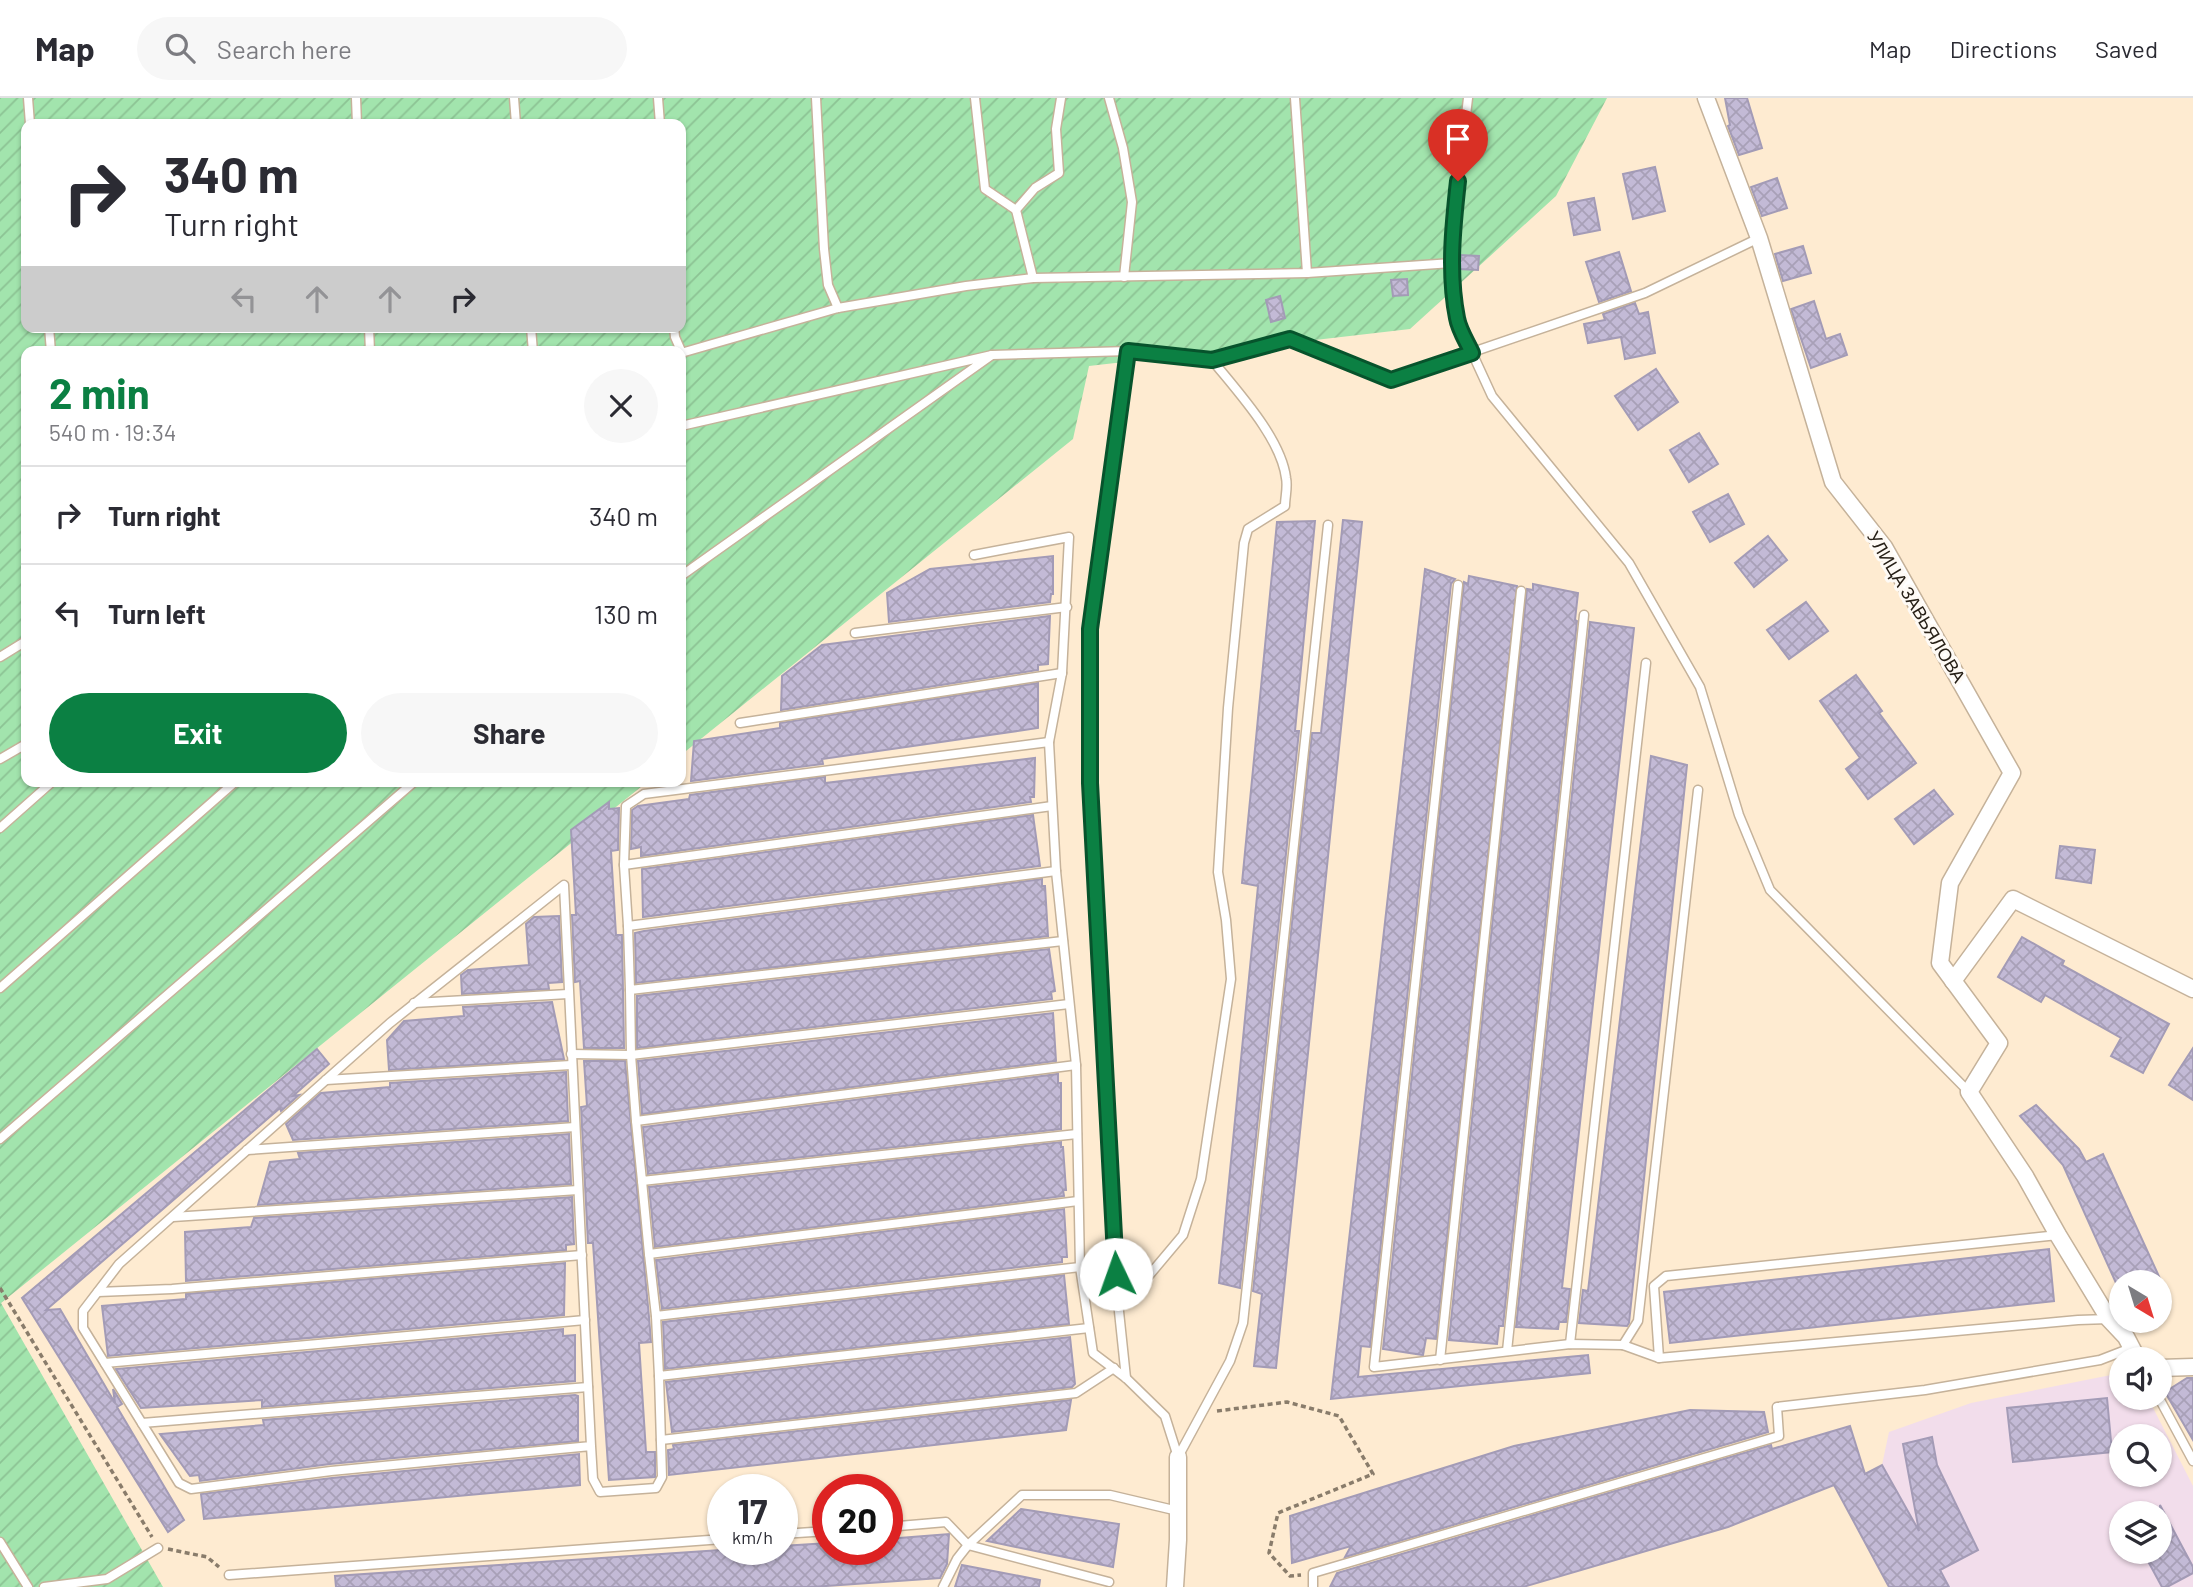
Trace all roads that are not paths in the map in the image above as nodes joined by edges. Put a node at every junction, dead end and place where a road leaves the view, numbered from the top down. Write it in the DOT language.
graph roads {
  1 [pos="28,98"];
  2 [pos="356,98"];
  3 [pos="514,98"];
  4 [pos="658,98"];
  5 [pos="816,98"];
  6 [pos="975,98"];
  7 [pos="1061,98"];
  8 [pos="1109,98"];
  9 [pos="1295,98"];
  10 [pos="1468,98"];
  11 [pos="1706,98"];
  12 [pos="30,119"];
  13 [pos="357,119"];
  14 [pos="516,119"];
  15 [pos="660,119"];
  16 [pos="1016,210"];
  17 [pos="1759,238"];
  18 [pos="1452,263"];
  19 [pos="1307,273"];
  20 [pos="1124,277"];
  21 [pos="1033,278"];
  22 [pos="838,308"];
  23 [pos="1128,351"];
  24 [pos="686,352"];
  25 [pos="1472,353"];
  26 [pos="992,355"];
  27 [pos="1212,360"];
  28 [pos="686,425"];
  29 [pos="1328,525"];
  30 [pos="974,555"];
  31 [pos="686,572"];
  32 [pos="1458,585"];
  33 [pos="1521,591"];
  34 [pos="1067,607"];
  35 [pos="1584,615"];
  36 [pos="855,633"];
  37 [pos="21,644"];
  38 [pos="0,657"];
  39 [pos="1646,663"];
  40 [pos="1062,673"];
  41 [pos="740,723"];
  42 [pos="1049,742"];
  43 [pos="21,747"];
  44 [pos="0,759"];
  45 [pos="46,787"];
  46 [pos="230,787"];
  47 [pos="408,787"];
  48 [pos="1698,790"];
  49 [pos="1052,806"];
  50 [pos="0,828"];
  51 [pos="624,865"];
  52 [pos="1056,871"];
  53 [pos="628,926"];
  54 [pos="1063,941"];
  55 [pos="1953,981"];
  56 [pos="0,988"];
  57 [pos="2193,989"];
  58 [pos="630,990"];
  59 [pos="568,993"];
  60 [pos="414,1003"];
  61 [pos="1069,1004"];
  62 [pos="571,1054"];
  63 [pos="631,1055"];
  64 [pos="572,1065"];
  65 [pos="1076,1065"];
  66 [pos="326,1080"];
  67 [pos="1969,1092"];
  68 [pos="636,1121"];
  69 [pos="575,1127"];
  70 [pos="1077,1134"];
  71 [pos="0,1139"];
  72 [pos="247,1150"];
  73 [pos="642,1181"];
  74 [pos="578,1190"];
  75 [pos="1078,1201"];
  76 [pos="172,1217"];
  77 [pos="2057,1235"];
  78 [pos="649,1254"];
  79 [pos="582,1255"];
  80 [pos="1080,1266"];
  81 [pos="98,1292"];
  82 [pos="1118,1302"];
  83 [pos="656,1316"];
  84 [pos="2109,1319"];
  85 [pos="585,1320"];
  86 [pos="1089,1328"];
  87 [pos="1570,1344"];
  88 [pos="1623,1345"];
  89 [pos="1507,1351"];
  90 [pos="1659,1358"];
  91 [pos="2109,1358"];
  92 [pos="1440,1360"];
  93 [pos="105,1363"];
  94 [pos="2193,1367"];
  95 [pos="1114,1368"];
  96 [pos="2172,1368"];
  97 [pos="659,1376"];
  98 [pos="1126,1378"];
  99 [pos="588,1387"];
  100 [pos="2165,1410"];
  101 [pos="142,1423"];
  102 [pos="661,1440"];
  103 [pos="591,1447"];
  104 [pos="1178,1457"];
  105 [pos="2193,1461"];
  106 [pos="1178,1511"];
  107 [pos="903,1526"];
  108 [pos="707,1540"];
  109 [pos="0,1542"];
  110 [pos="968,1545"];
  111 [pos="159,1548"];
  112 [pos="229,1575"];
  113 [pos="1109,1581"];
  114 [pos="28,1587"];
  115 [pos="44,1587"];
  116 [pos="943,1587"];
  117 [pos="1175,1587"];
  118 [pos="1313,1587"];
  1 -- 12 [label="lane"];
  2 -- 13 [label="lane"];
  3 -- 14 [label="lane"];
  4 -- 15 [label="lane"];
  5 -- 22 [label="lane"];
  6 -- 16 [label="lane"];
  7 -- 16 [label="lane"];
  8 -- 20 [label="lane"];
  9 -- 19 [label="lane"];
  10 -- 18 [label="lane"];
  11 -- 17 [label="street, УЛИЦА ЗАВЬЯЛОВА"];
  16 -- 21 [label="lane"];
  17 -- 25 [label="lane"];
  17 -- 55 [label="street, УЛИЦА ЗАВЬЯЛОВА"];
  18 -- 19 [label="lane"];
  18 -- 25 [label="lane"];
  19 -- 20 [label="lane"];
  20 -- 21 [label="lane"];
  21 -- 22 [label="lane"];
  22 -- 24 [label="lane"];
  23 -- 26 [label="lane"];
  23 -- 27 [label="lane"];
  23 -- 82 [label="lane"];
  25 -- 27 [label="lane"];
  25 -- 67 [label="lane"];
  26 -- 28 [label="lane"];
  26 -- 31 [label="lane"];
  27 -- 82 [label="lane"];
  29 -- 104 [label="lane"];
  30 -- 34 [label="lane"];
  32 -- 92 [label="lane"];
  33 -- 92 [label="lane"];
  34 -- 36 [label="lane"];
  34 -- 40 [label="lane"];
  35 -- 89 [label="lane"];
  37 -- 38 [label="lane"];
  39 -- 87 [label="lane"];
  40 -- 41 [label="lane"];
  40 -- 42 [label="lane"];
  42 -- 49 [label="lane"];
  42 -- 51 [label="lane"];
  43 -- 44 [label="lane"];
  45 -- 50 [label="lane"];
  46 -- 56 [label="lane"];
  47 -- 71 [label="lane"];
  48 -- 88 [label="lane"];
  49 -- 51 [label="lane"];
  49 -- 52 [label="lane"];
  51 -- 53 [label="lane"];
  52 -- 53 [label="lane"];
  52 -- 54 [label="lane"];
  53 -- 58 [label="lane"];
  54 -- 58 [label="lane"];
  54 -- 61 [label="lane"];
  55 -- 57 [label="street"];
  55 -- 67 [label="street, УЛИЦА ЗАВЬЯЛОВА"];
  58 -- 63 [label="lane"];
  59 -- 60 [label="lane"];
  59 -- 60 [label="lane"];
  59 -- 62 [label="lane"];
  60 -- 66 [label="lane"];
  61 -- 63 [label="lane"];
  61 -- 65 [label="lane"];
  62 -- 63 [label="lane"];
  62 -- 64 [label="lane"];
  63 -- 68 [label="lane"];
  64 -- 66 [label="lane"];
  64 -- 69 [label="lane"];
  65 -- 68 [label="lane"];
  65 -- 70 [label="lane"];
  66 -- 72 [label="lane"];
  67 -- 77 [label="street"];
  68 -- 73 [label="lane"];
  69 -- 72 [label="lane"];
  69 -- 74 [label="lane"];
  70 -- 73 [label="lane"];
  70 -- 75 [label="lane"];
  72 -- 76 [label="lane"];
  73 -- 78 [label="lane"];
  74 -- 76 [label="lane"];
  74 -- 79 [label="lane"];
  75 -- 78 [label="lane"];
  75 -- 80 [label="lane"];
  76 -- 81 [label="lane"];
  77 -- 84 [label="street"];
  77 -- 90 [label="lane"];
  78 -- 83 [label="lane"];
  79 -- 81 [label="lane"];
  79 -- 85 [label="lane"];
  80 -- 83 [label="lane"];
  80 -- 86 [label="lane"];
  81 -- 93 [label="lane"];
  82 -- 98 [label="lane"];
  83 -- 97 [label="lane"];
  84 -- 90 [label="lane"];
  85 -- 93 [label="lane"];
  85 -- 99 [label="lane"];
  86 -- 95 [label="lane"];
  86 -- 97 [label="lane"];
  87 -- 88 [label="lane"];
  87 -- 89 [label="lane"];
  88 -- 90 [label="lane"];
  89 -- 92 [label="lane"];
  91 -- 118 [label="lane"];
  93 -- 101 [label="lane"];
  94 -- 96 [label="street"];
  95 -- 98 [label="lane"];
  95 -- 102 [label="lane"];
  97 -- 102 [label="lane"];
  98 -- 104 [label="lane"];
  99 -- 101 [label="lane"];
  99 -- 103 [label="lane"];
  100 -- 105 [label="lane"];
  101 -- 103 [label="lane"];
  102 -- 103 [label="lane"];
  104 -- 106 [label="street"];
  106 -- 110 [label="lane"];
  106 -- 117 [label="street"];
  107 -- 110 [label="lane"];
  108 -- 112 [label="lane"];
  109 -- 114 [label="lane"];
  110 -- 113 [label="lane"];
  110 -- 116 [label="lane"];
  111 -- 115 [label="lane"];
}
